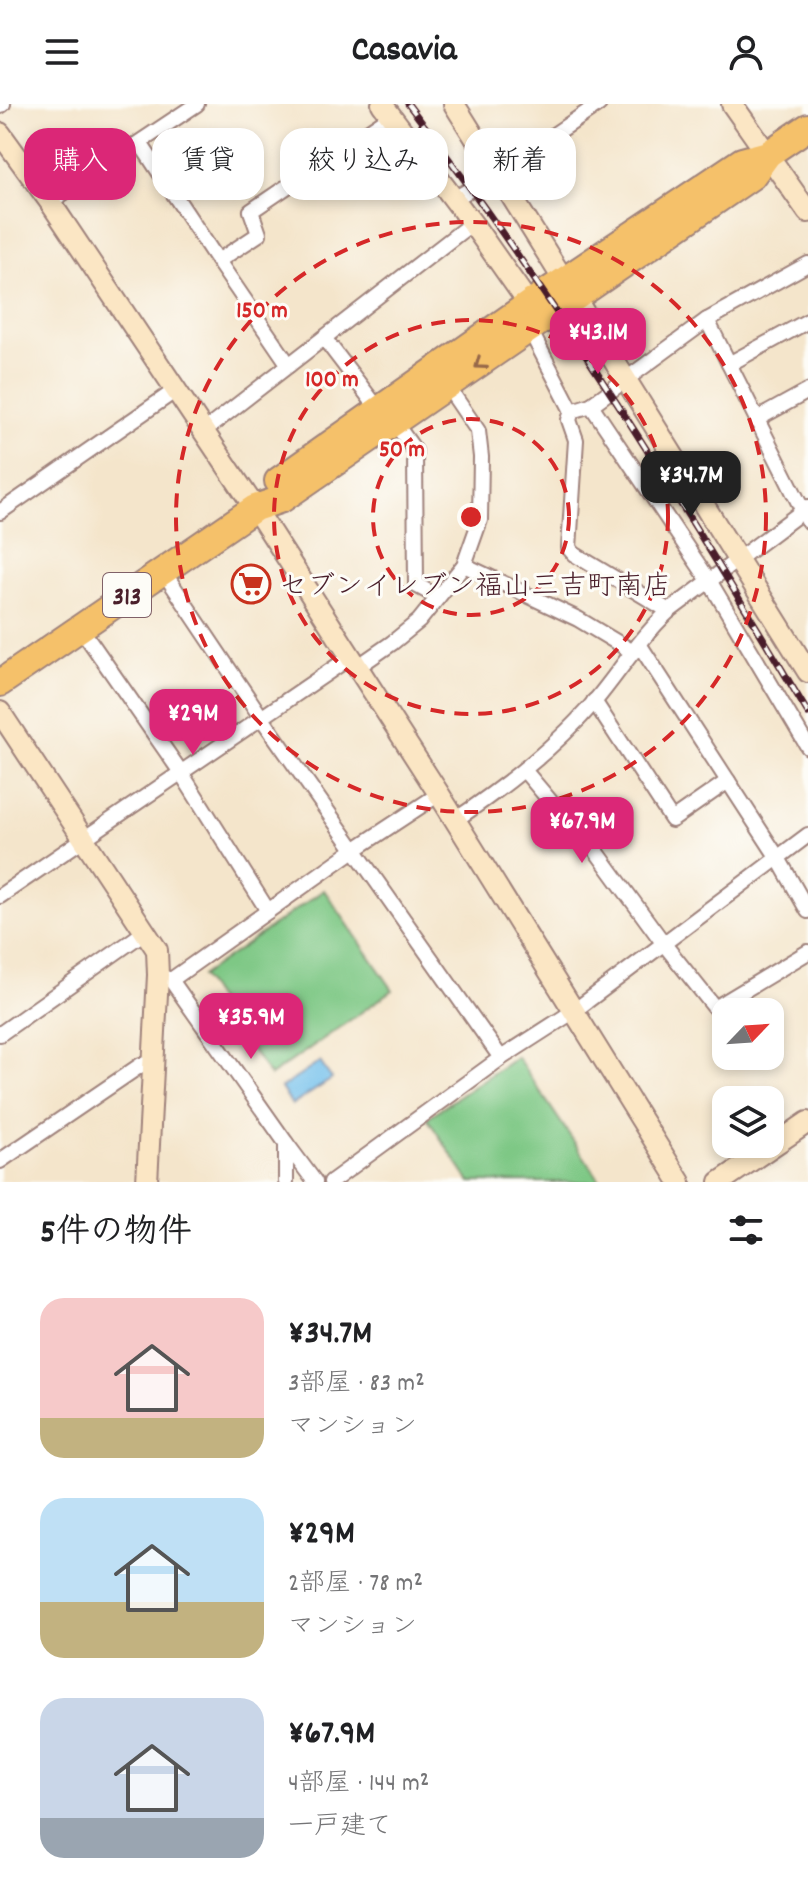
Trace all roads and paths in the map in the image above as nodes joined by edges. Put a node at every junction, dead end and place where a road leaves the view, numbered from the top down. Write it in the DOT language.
graph roads {
  1 [pos="197,104"];
  2 [pos="454,104"];
  3 [pos="569,104"];
  4 [pos="599,104"];
  5 [pos="732,104"];
  6 [pos="387,110"];
  7 [pos="578,118"];
  8 [pos="808,127"];
  9 [pos="469,128"];
  10 [pos="563,128"];
  11 [pos="0,133"];
  12 [pos="140,143"];
  13 [pos="768,154"];
  14 [pos="464,193"];
  15 [pos="454,199"];
  16 [pos="515,200"];
  17 [pos="50,202"];
  18 [pos="808,212"];
  19 [pos="472,223"];
  20 [pos="218,261"];
  21 [pos="808,264"];
  22 [pos="570,288"];
  23 [pos="529,316"];
  24 [pos="707,320"];
  25 [pos="808,321"];
  26 [pos="324,338"];
  27 [pos="729,364"];
  28 [pos="289,365"];
  29 [pos="627,378"];
  30 [pos="448,387"];
  31 [pos="176,390"];
  32 [pos="808,391"];
  33 [pos="591,405"];
  34 [pos="572,411"];
  35 [pos="387,417"];
  36 [pos="757,419"];
  37 [pos="204,431"];
  38 [pos="255,508"];
  39 [pos="0,512"];
  40 [pos="806,513"];
  41 [pos="739,558"];
  42 [pos="464,565"];
  43 [pos="163,571"];
  44 [pos="710,582"];
  45 [pos="438,597"];
  46 [pos="669,611"];
  47 [pos="80,627"];
  48 [pos="636,648"];
  49 [pos="352,663"];
  50 [pos="808,672"];
  51 [pos="0,683"];
  52 [pos="594,701"];
  53 [pos="0,712"];
  54 [pos="261,717"];
  55 [pos="808,747"];
  56 [pos="524,770"];
  57 [pos="180,771"];
  58 [pos="728,781"];
  59 [pos="439,794"];
  60 [pos="455,820"];
  61 [pos="808,835"];
  62 [pos="85,838"];
  63 [pos="354,850"];
  64 [pos="778,858"];
  65 [pos="0,896"];
  66 [pos="268,911"];
  67 [pos="808,911"];
  68 [pos="146,931"];
  69 [pos="664,944"];
  70 [pos="808,952"];
  71 [pos="164,978"];
  72 [pos="574,1011"];
  73 [pos="0,1034"];
  74 [pos="501,1058"];
  75 [pos="152,1062"];
  76 [pos="808,1122"];
  77 [pos="286,1143"];
  78 [pos="0,1161"];
  79 [pos="147,1182"];
  80 [pos="286,1182"];
  81 [pos="315,1182"];
  82 [pos="331,1182"];
  83 [pos="680,1182"];
  84 [pos="720,1182"];
  1 -- 12 [label="street"];
  2 -- 9 [label="street"];
  3 -- 7 [label="street"];
  4 -- 7 [label="street"];
  5 -- 13 [label="street"];
  6 -- 15 [label="street"];
  6 -- 20 [label="street"];
  7 -- 10 [label="street"];
  8 -- 13 [label="highway, 313"];
  11 -- 17 [label="street"];
  12 -- 17 [label="street"];
  12 -- 20 [label="street"];
  13 -- 18 [label="street"];
  13 -- 22 [label="highway, 313"];
  14 -- 15 [label="street"];
  15 -- 19 [label="street"];
  16 -- 22 [label="street"];
  17 -- 31 [label="street"];
  19 -- 23 [label="street"];
  19 -- 26 [label="street"];
  20 -- 28 [label="street"];
  21 -- 24 [label="street"];
  22 -- 23 [label="highway, 313"];
  22 -- 29 [label="street"];
  23 -- 30 [label="highway, 313, one-way"];
  23 -- 34 [label="street"];
  23 -- 35 [label="highway, 313"];
  24 -- 27 [label="street"];
  24 -- 29 [label="street"];
  25 -- 27 [label="street"];
  26 -- 28 [label="street"];
  26 -- 35 [label="street"];
  27 -- 36 [label="street"];
  28 -- 37 [label="street"];
  29 -- 33 [label="street"];
  29 -- 41 [label="street"];
  30 -- 35 [label="highway, 313"];
  30 -- 42 [label="street"];
  31 -- 37 [label="street"];
  31 -- 39 [label="street"];
  32 -- 36 [label="street"];
  33 -- 34 [label="street"];
  33 -- 44 [label="street"];
  34 -- 46 [label="street"];
  35 -- 38 [label="highway, 313"];
  35 -- 45 [label="street"];
  36 -- 40 [label="street"];
  37 -- 38 [label="street"];
  38 -- 43 [label="highway, 313"];
  38 -- 49 [label="street"];
  40 -- 41 [label="street"];
  41 -- 44 [label="street"];
  41 -- 50 [label="street"];
  42 -- 45 [label="street"];
  42 -- 48 [label="street"];
  43 -- 47 [label="highway, 313"];
  43 -- 54 [label="street"];
  44 -- 46 [label="street"];
  44 -- 55 [label="street"];
  45 -- 49 [label="street"];
  46 -- 48 [label="street"];
  47 -- 51 [label="highway, 313"];
  47 -- 57 [label="street"];
  48 -- 52 [label="street"];
  48 -- 58 [label="street"];
  49 -- 54 [label="street"];
  49 -- 59 [label="street"];
  52 -- 56 [label="street"];
  52 -- 58 [label="street"];
  53 -- 62 [label="street"];
  54 -- 57 [label="street"];
  54 -- 63 [label="street"];
  56 -- 60 [label="street"];
  56 -- 69 [label="street"];
  57 -- 62 [label="street"];
  57 -- 66 [label="street"];
  58 -- 64 [label="street"];
  59 -- 60 [label="street"];
  59 -- 63 [label="street"];
  60 -- 72 [label="street"];
  61 -- 64 [label="street"];
  62 -- 65 [label="street"];
  62 -- 68 [label="street"];
  63 -- 66 [label="street"];
  63 -- 74 [label="street"];
  64 -- 67 [label="street"];
  64 -- 69 [label="street"];
  66 -- 71 [label="street"];
  68 -- 71 [label="street"];
  68 -- 73 [label="street"];
  69 -- 70 [label="street"];
  69 -- 72 [label="street"];
  71 -- 75 [label="street"];
  71 -- 77 [label="street"];
  72 -- 74 [label="street"];
  72 -- 83 [label="street"];
  74 -- 82 [label="street"];
  75 -- 78 [label="street"];
  75 -- 79 [label="street"];
  76 -- 84 [label="street"];
  77 -- 80 [label="street"];
  77 -- 81 [label="street"];
}
